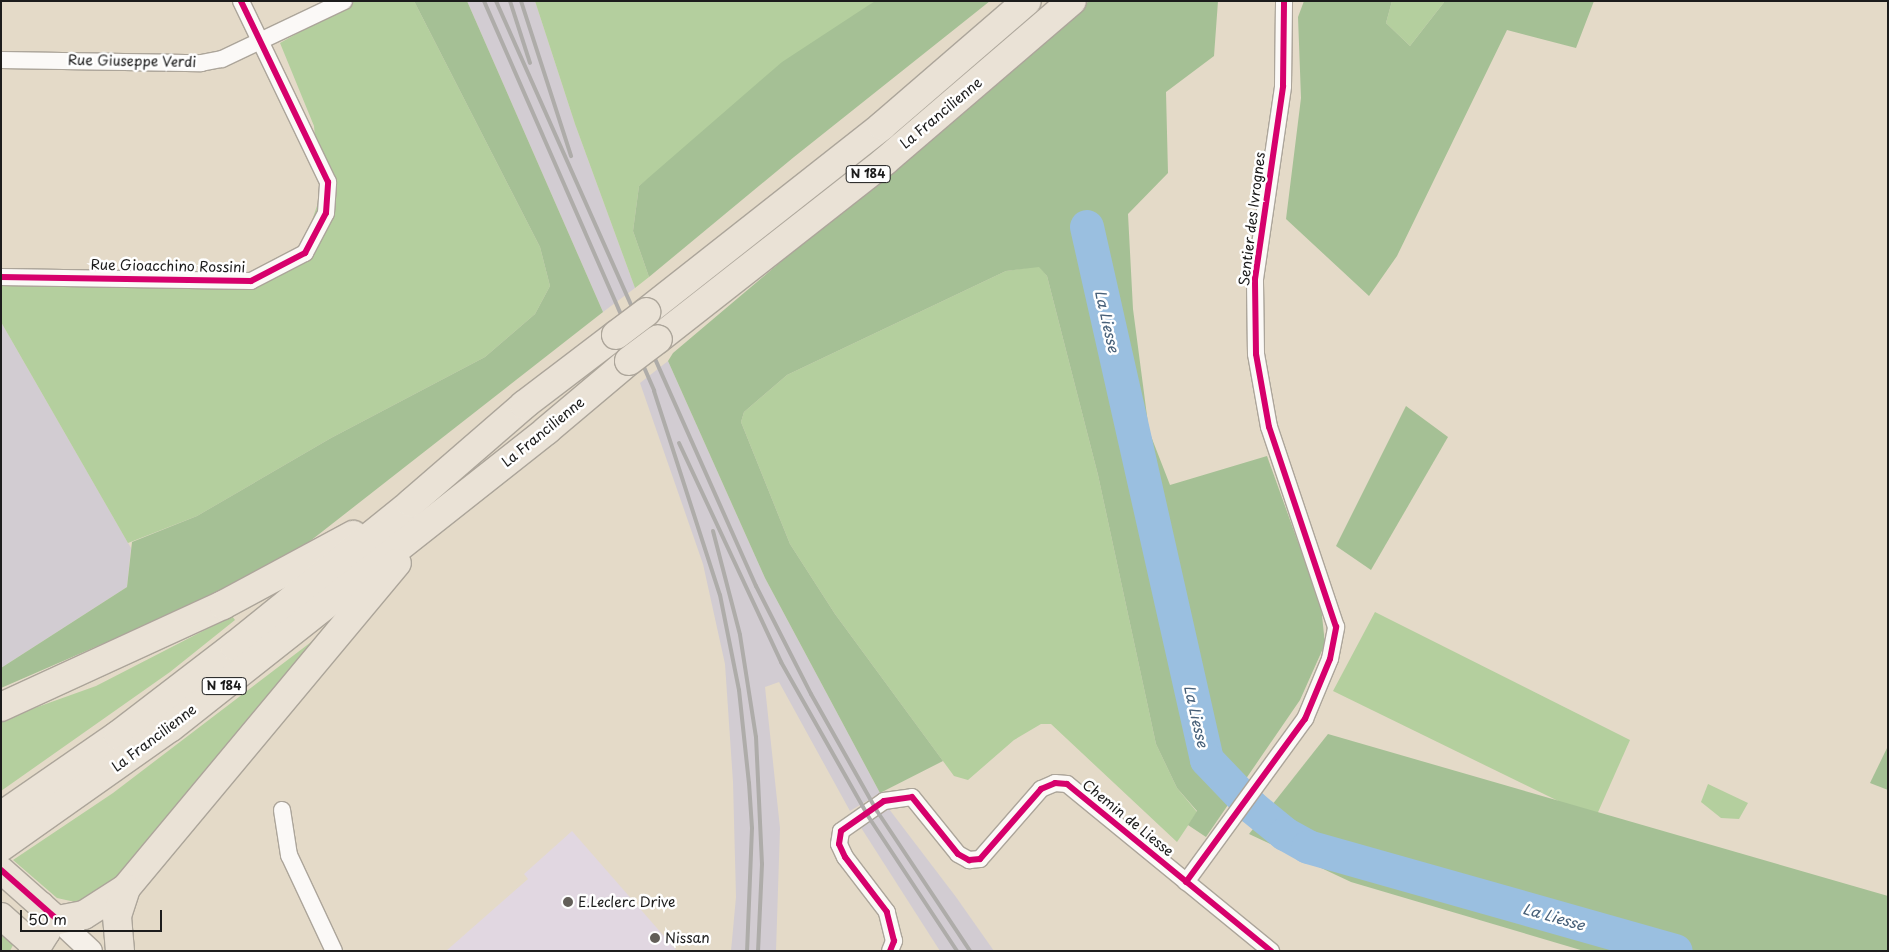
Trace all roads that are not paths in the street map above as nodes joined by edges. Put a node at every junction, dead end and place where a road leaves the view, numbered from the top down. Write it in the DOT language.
graph roads {
  1 [pos="241,1"];
  2 [pos="344,1"];
  3 [pos="1027,1"];
  4 [pos="1072,1"];
  5 [pos="1284,1"];
  6 [pos="259,41"];
  7 [pos="1,60"];
  8 [pos="1,276"];
  9 [pos="411,503"];
  10 [pos="438,514"];
  11 [pos="1,707"];
  12 [pos="282,810"];
  13 [pos="1,816"];
  14 [pos="1,847"];
  15 [pos="1,870"];
  16 [pos="1186,882"];
  17 [pos="126,888"];
  18 [pos="25,911"];
  19 [pos="37,950"];
  20 [pos="91,951"];
  21 [pos="120,951"];
  22 [pos="334,951"];
  23 [pos="890,951"];
  24 [pos="1271,951"];
  1 -- 6 [label="street, Rue Gioacchino Rossini"];
  2 -- 6 [label="street, Rue Giuseppe Verdi"];
  3 -- 9 [label="highway, La Francilienne / N 184, bridge"];
  4 -- 10 [label="highway, La Francilienne / N 184, bridge"];
  5 -- 16 [label="street, Sentier des Ivrognes"];
  6 -- 7 [label="street, Rue Giuseppe Verdi"];
  6 -- 8 [label="street, Rue Gioacchino Rossini"];
  9 -- 11 [label="highway"];
  9 -- 13 [label="highway, La Francilienne / N 184"];
  10 -- 14 [label="highway, La Francilienne / N 184"];
  10 -- 17 [label="highway"];
  12 -- 22 [label="street"];
  15 -- 18 [label="main road"];
  16 -- 23 [label="street, Chemin de Liesse"];
  16 -- 24 [label="street, Chemin de Liesse"];
  17 -- 18 [label="highway"];
  17 -- 21 [label="highway"];
  18 -- 19 [label="main road"];
  18 -- 19 [label="main road"];
  18 -- 20 [label="main road"];
}
